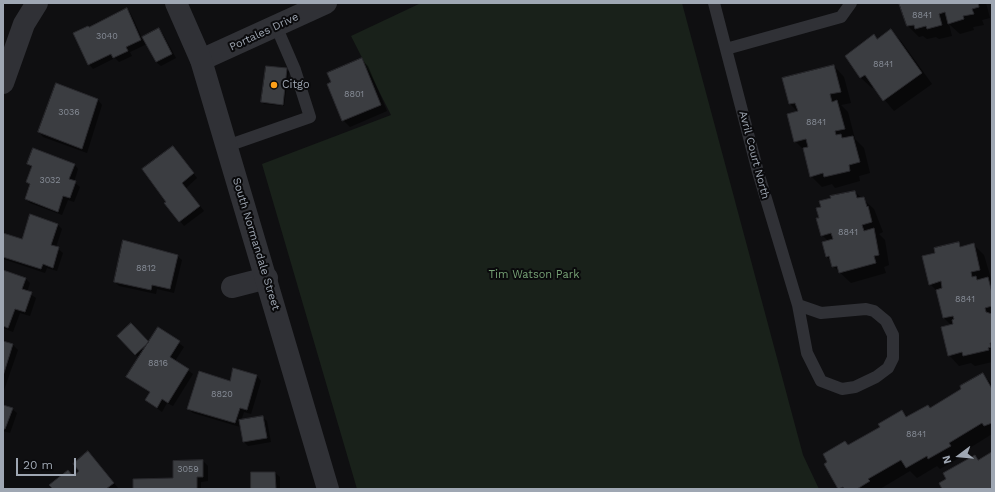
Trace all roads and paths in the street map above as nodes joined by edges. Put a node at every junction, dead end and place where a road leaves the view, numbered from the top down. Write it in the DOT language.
graph roads {
  1 [pos="37,3"];
  2 [pos="176,3"];
  3 [pos="326,3"];
  4 [pos="714,3"];
  5 [pos="851,3"];
  6 [pos="276,26"];
  7 [pos="726,49"];
  8 [pos="201,60"];
  9 [pos="3,83"];
  10 [pos="227,146"];
  11 [pos="267,278"];
  12 [pos="232,288"];
  13 [pos="798,305"];
  14 [pos="328,489"];
  1 -- 9 [label="street"];
  2 -- 8 [label="street, South Normandale Street"];
  3 -- 6 [label="street, Portales Drive"];
  4 -- 7 [label="lane, Avril Court North"];
  5 -- 7 [label="lane"];
  6 -- 8 [label="street, Portales Drive"];
  6 -- 10 [label="lane"];
  7 -- 13 [label="lane, Avril Court North"];
  8 -- 10 [label="street, South Normandale Street"];
  10 -- 11 [label="street, South Normandale Street"];
  11 -- 12 [label="street"];
  11 -- 14 [label="street, South Normandale Street"];
  13 -- 13 [label="lane, Avril Court North"];
}
